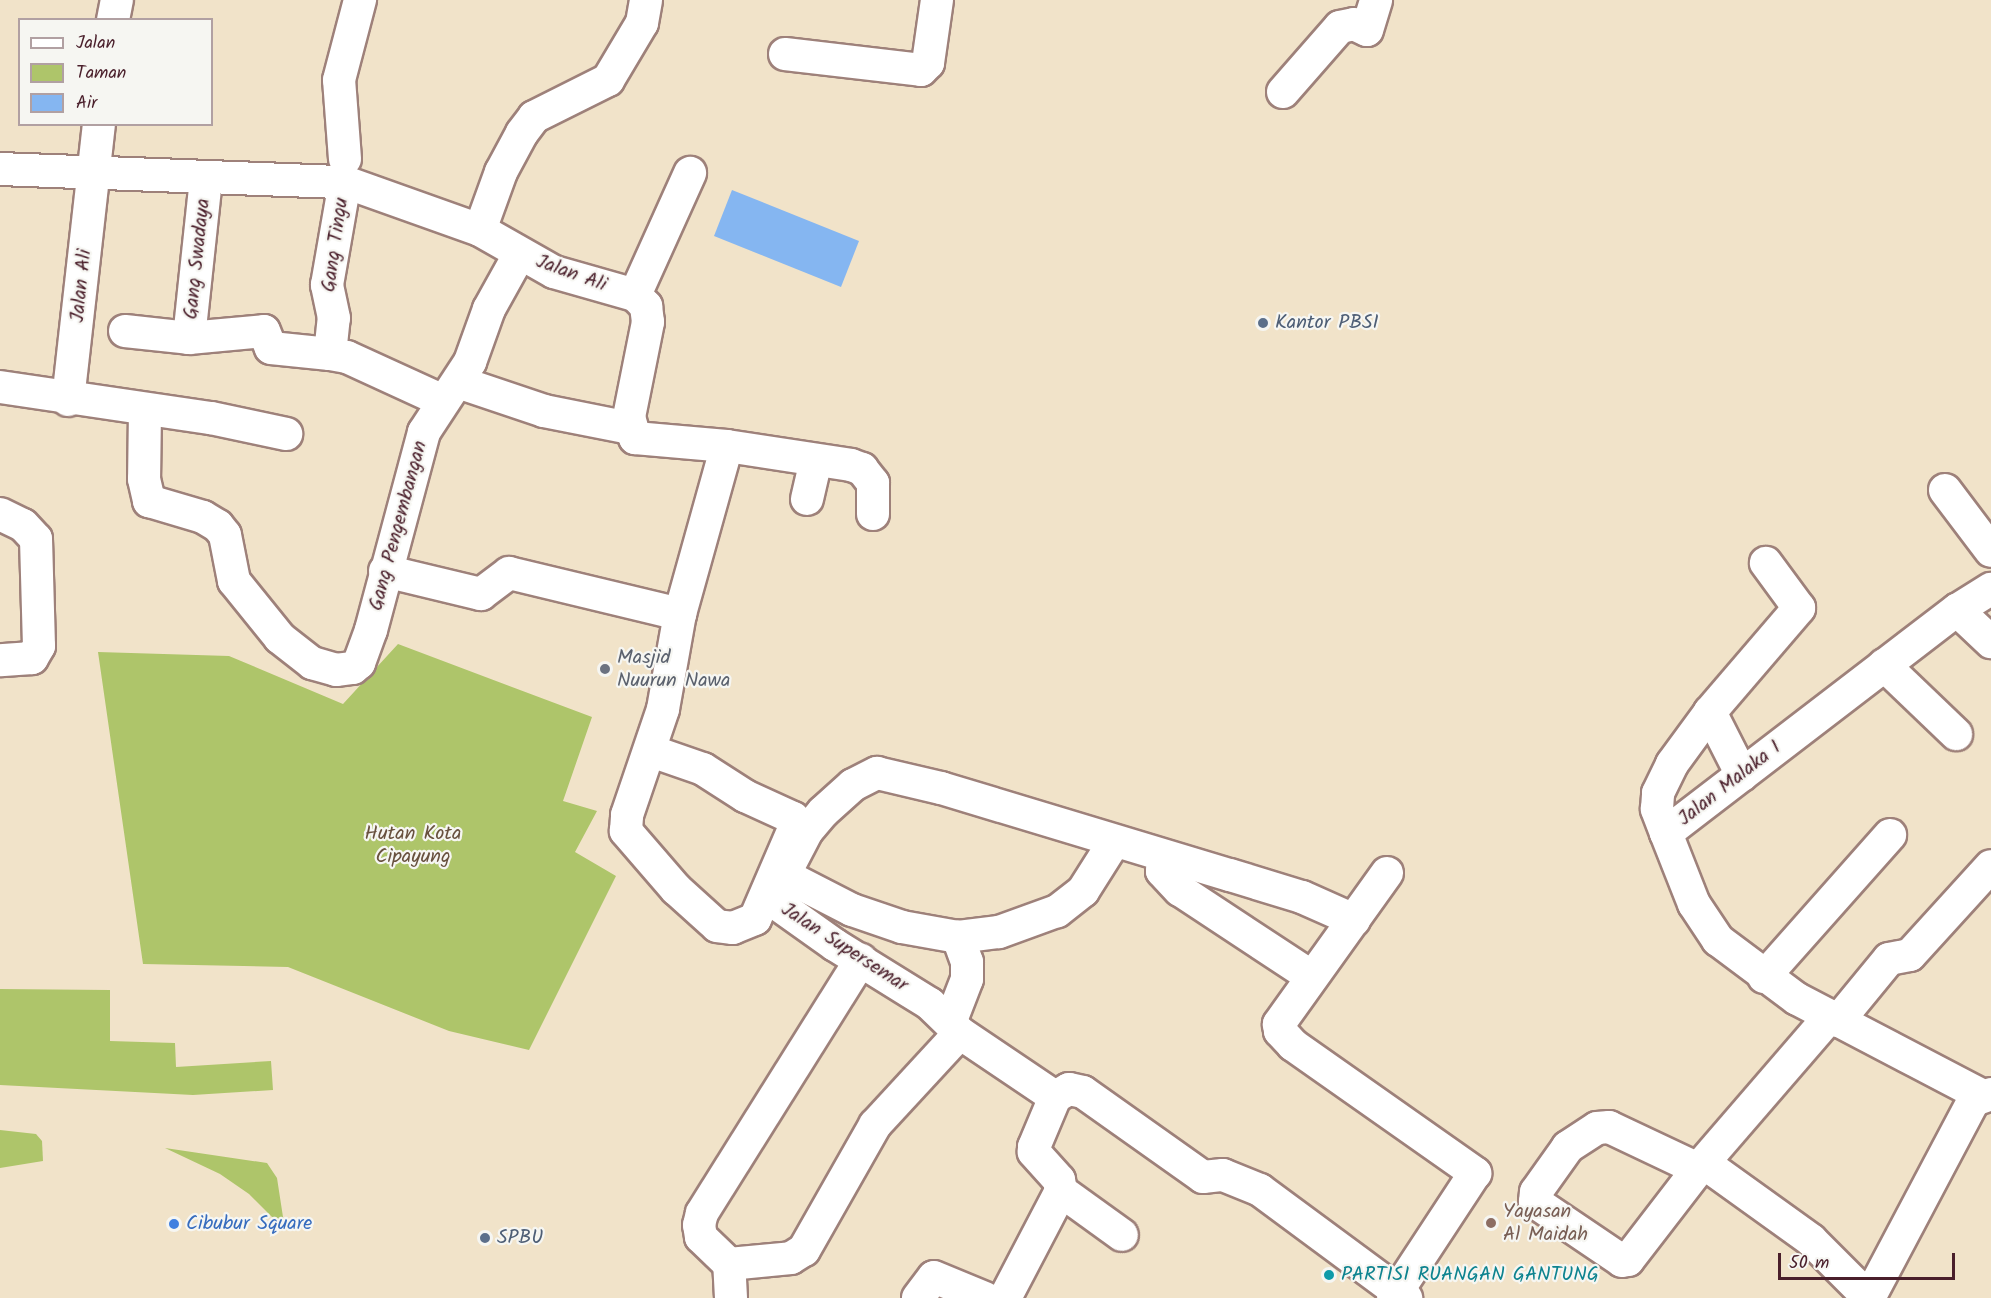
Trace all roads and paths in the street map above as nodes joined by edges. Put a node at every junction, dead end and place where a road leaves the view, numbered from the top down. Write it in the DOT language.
graph roads {
  1 [pos="117,0"];
  2 [pos="360,0"];
  3 [pos="646,0"];
  4 [pos="937,0"];
  5 [pos="1376,0"];
  6 [pos="113,18"];
  7 [pos="785,54"];
  8 [pos="1283,92"];
  9 [pos="99,126"];
  10 [pos="0,169"];
  11 [pos="345,170"];
  12 [pos="92,172"];
  13 [pos="690,173"];
  14 [pos="206,179"];
  15 [pos="480,230"];
  16 [pos="519,255"];
  17 [pos="635,295"];
  18 [pos="125,331"];
  19 [pos="189,338"];
  20 [pos="330,354"];
  21 [pos="0,387"];
  22 [pos="450,392"];
  23 [pos="68,400"];
  24 [pos="146,411"];
  25 [pos="630,428"];
  26 [pos="286,434"];
  27 [pos="727,446"];
  28 [pos="816,460"];
  29 [pos="1945,490"];
  30 [pos="807,499"];
  31 [pos="0,514"];
  32 [pos="873,514"];
  33 [pos="1991,551"];
  34 [pos="1766,563"];
  35 [pos="385,571"];
  36 [pos="1991,589"];
  37 [pos="1957,610"];
  38 [pos="680,614"];
  39 [pos="1991,642"];
  40 [pos="0,660"];
  41 [pos="1884,665"];
  42 [pos="1710,712"];
  43 [pos="1956,734"];
  44 [pos="651,750"];
  45 [pos="1742,775"];
  46 [pos="1666,833"];
  47 [pos="1890,835"];
  48 [pos="1114,842"];
  49 [pos="1164,858"];
  50 [pos="1991,866"];
  51 [pos="1387,873"];
  52 [pos="766,896"];
  53 [pos="1354,920"];
  54 [pos="958,937"];
  55 [pos="861,960"];
  56 [pos="1312,977"];
  57 [pos="1764,977"];
  58 [pos="1834,1019"];
  59 [pos="955,1028"];
  60 [pos="1986,1094"];
  61 [pos="1055,1097"];
  62 [pos="1701,1166"];
  63 [pos="1061,1191"];
  64 [pos="1122,1235"];
  65 [pos="729,1264"];
  66 [pos="1398,1296"];
  67 [pos="731,1298"];
  68 [pos="918,1298"];
  69 [pos="985,1298"];
  70 [pos="1005,1298"];
  71 [pos="1869,1298"];
  1 -- 6 [label="street"];
  2 -- 11 [label="street, Gang Tingu"];
  3 -- 15 [label="street"];
  4 -- 7 [label="street"];
  5 -- 8 [label="street"];
  9 -- 12 [label="street, Jalan Ali"];
  10 -- 12 [label="street, Jalan Ali"];
  11 -- 14 [label="street, Jalan Ali"];
  11 -- 15 [label="street, Jalan Ali"];
  11 -- 20 [label="street, Gang Tingu"];
  12 -- 14 [label="street, Jalan Ali"];
  12 -- 23 [label="street, Jalan Ali"];
  13 -- 17 [label="street"];
  14 -- 19 [label="street, Gang Swadaya"];
  15 -- 16 [label="street, Jalan Ali"];
  16 -- 17 [label="street, Jalan Ali"];
  16 -- 22 [label="street, Gang Pengembangan"];
  17 -- 25 [label="street"];
  18 -- 19 [label="street, Gang Swadaya"];
  19 -- 20 [label="street, Gang Swadaya"];
  20 -- 22 [label="street"];
  21 -- 23 [label="street"];
  22 -- 25 [label="street"];
  22 -- 35 [label="street, Gang Pengembangan"];
  23 -- 24 [label="street"];
  24 -- 26 [label="street"];
  24 -- 35 [label="street, Gang Pengembangan"];
  25 -- 27 [label="street"];
  27 -- 28 [label="street"];
  27 -- 38 [label="street, Jalan Supersemar"];
  28 -- 30 [label="street"];
  28 -- 32 [label="street"];
  29 -- 33 [label="street"];
  31 -- 40 [label="street"];
  34 -- 42 [label="street"];
  35 -- 38 [label="street"];
  36 -- 37 [label="street, Jalan Malaka I"];
  37 -- 39 [label="street"];
  37 -- 41 [label="street, Jalan Malaka I"];
  38 -- 44 [label="street, Jalan Supersemar"];
  41 -- 43 [label="street"];
  41 -- 45 [label="street, Jalan Malaka I"];
  42 -- 45 [label="street"];
  42 -- 46 [label="street"];
  44 -- 52 [label="street"];
  44 -- 52 [label="street, Jalan Supersemar"];
  45 -- 46 [label="street, Jalan Malaka I"];
  46 -- 57 [label="street, Jalan Malaka I"];
  47 -- 57 [label="street"];
  48 -- 49 [label="street"];
  48 -- 54 [label="street"];
  48 -- 54 [label="street"];
  49 -- 53 [label="street"];
  49 -- 56 [label="street"];
  50 -- 58 [label="street"];
  51 -- 53 [label="street"];
  52 -- 55 [label="street, Jalan Supersemar"];
  53 -- 56 [label="street"];
  54 -- 59 [label="street"];
  55 -- 59 [label="street, Jalan Supersemar"];
  55 -- 65 [label="street"];
  56 -- 66 [label="street"];
  57 -- 58 [label="street, Jalan Malaka I"];
  58 -- 60 [label="street, Jalan Malaka I"];
  58 -- 62 [label="street"];
  59 -- 61 [label="street, Jalan Supersemar"];
  59 -- 65 [label="street"];
  60 -- 71 [label="street"];
  61 -- 63 [label="street"];
  61 -- 66 [label="street"];
  62 -- 62 [label="street"];
  62 -- 71 [label="street"];
  63 -- 64 [label="street"];
  63 -- 70 [label="street"];
  65 -- 67 [label="street"];
  68 -- 69 [label="street"];
}
